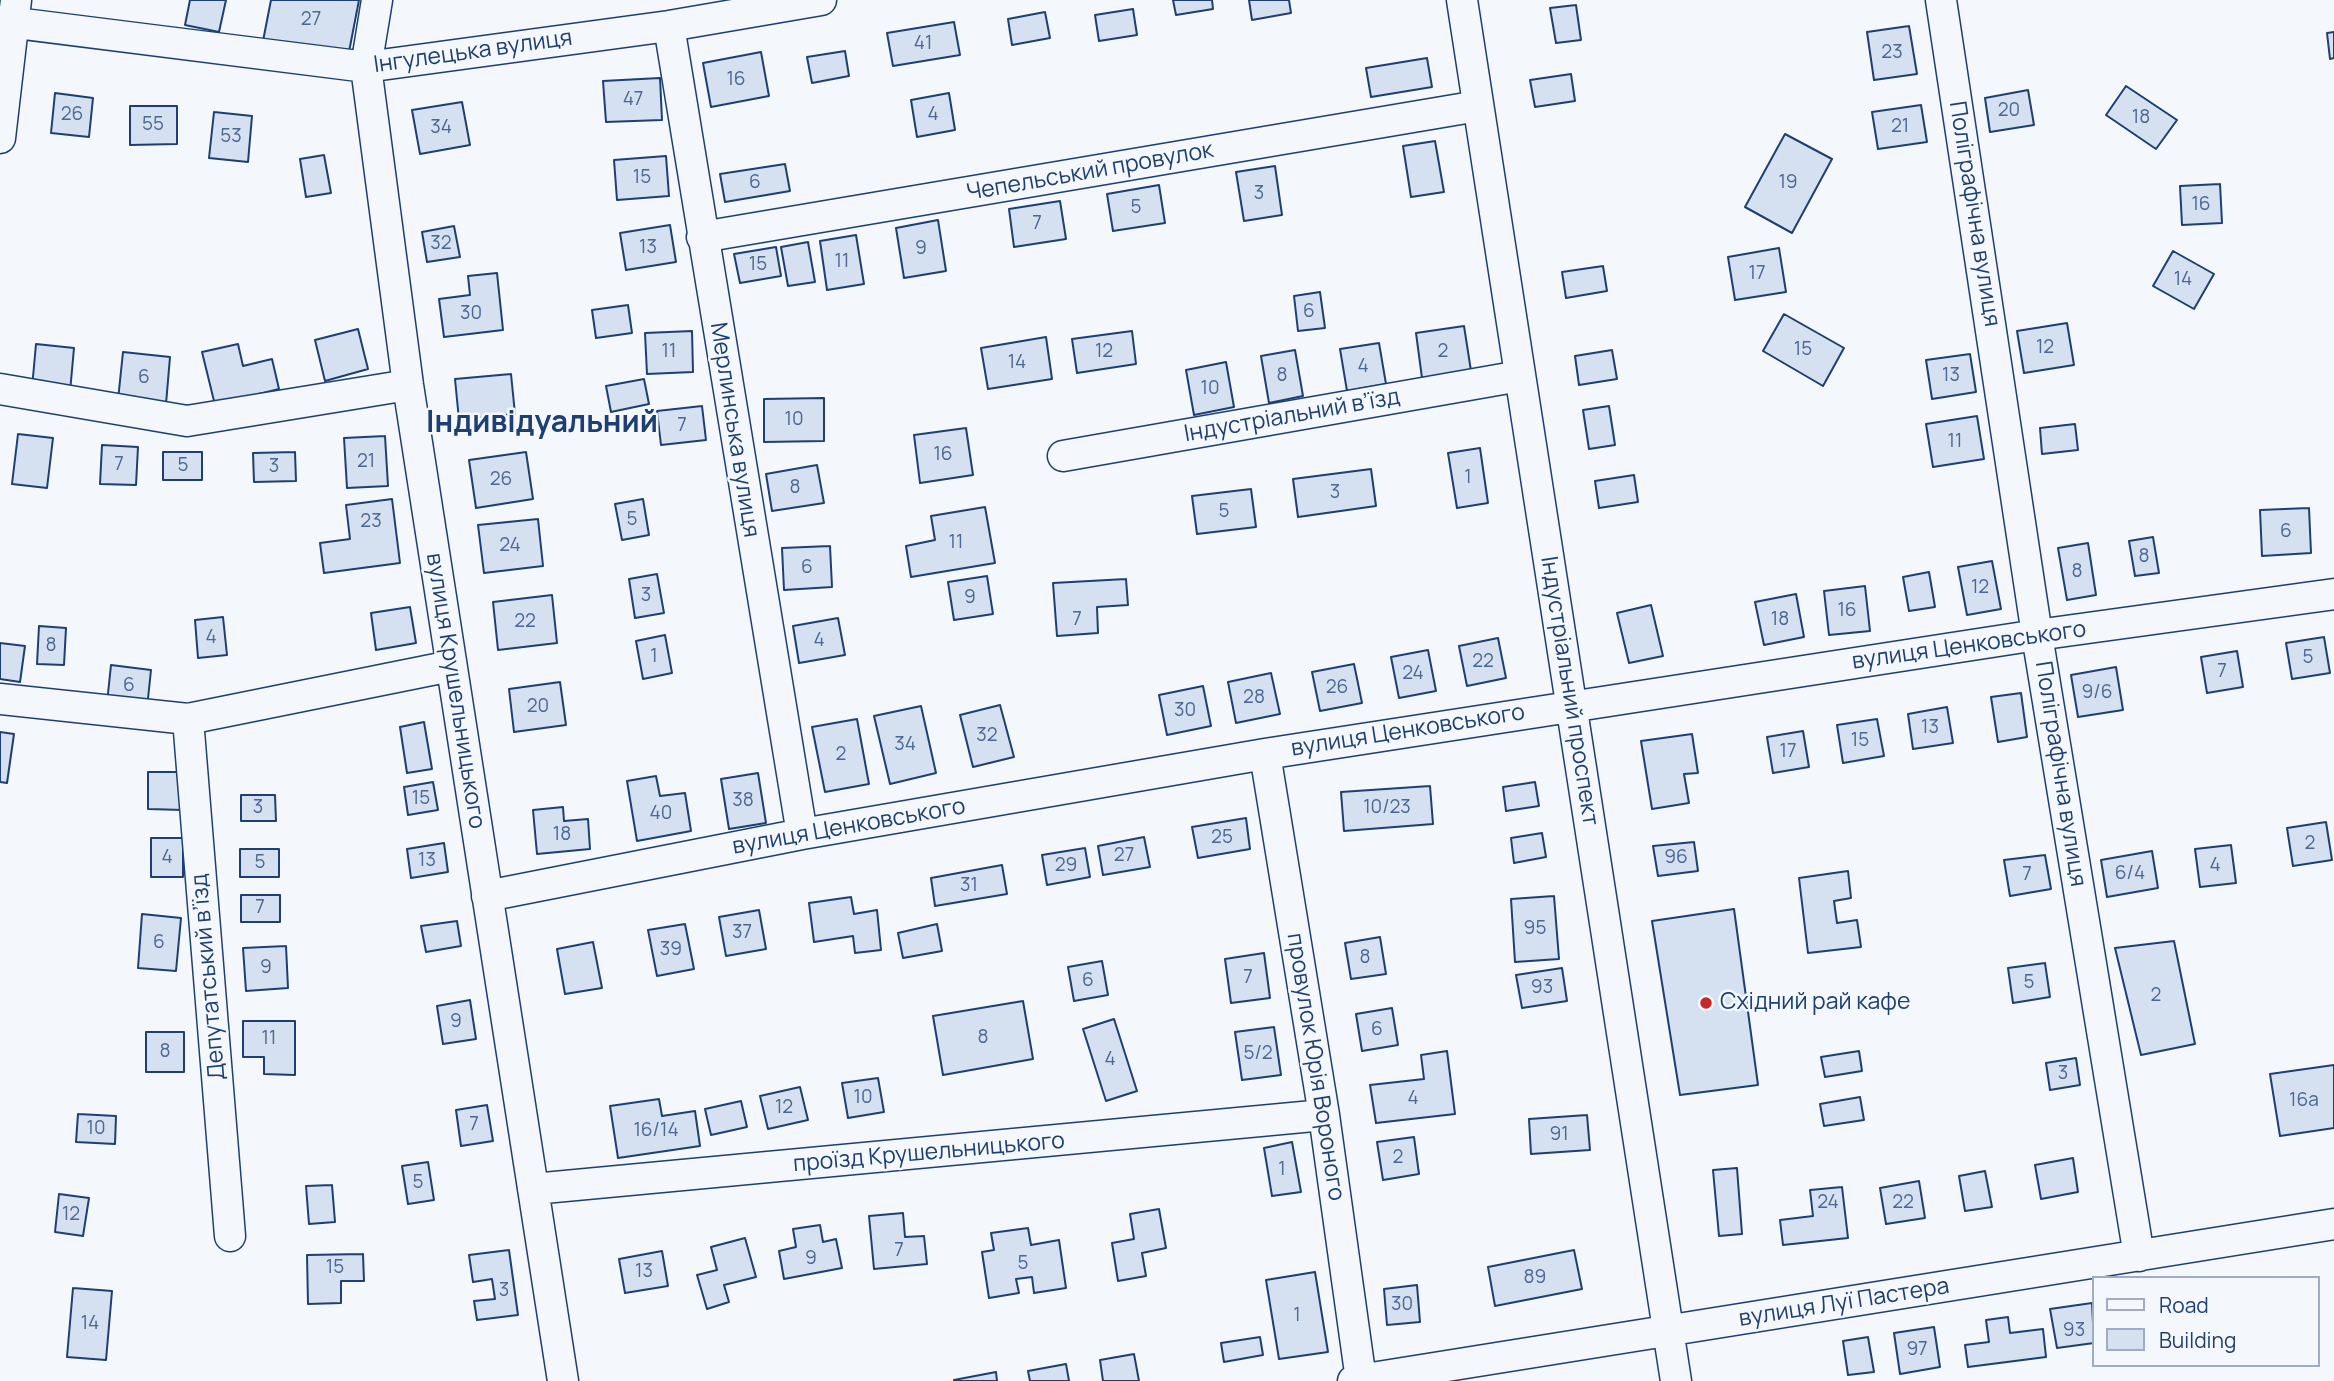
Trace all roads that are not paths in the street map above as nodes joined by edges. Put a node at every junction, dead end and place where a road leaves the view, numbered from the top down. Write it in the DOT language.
graph roads {
  1 [pos="377,0"];
  2 [pos="821,0"];
  3 [pos="1462,0"];
  4 [pos="1941,0"];
  5 [pos="9,15"];
  6 [pos="669,26"];
  7 [pos="366,68"];
  8 [pos="1478,106"];
  9 [pos="0,138"];
  10 [pos="702,237"];
  11 [pos="1520,376"];
  12 [pos="408,385"];
  13 [pos="0,389"];
  14 [pos="1063,456"];
  15 [pos="2334,594"];
  16 [pos="2037,635"];
  17 [pos="451,666"];
  18 [pos="0,699"];
  19 [pos="1571,705"];
  20 [pos="188,719"];
  21 [pos="1265,754"];
  22 [pos="802,834"];
  23 [pos="487,896"];
  24 [pos="1324,1115"];
  25 [pos="533,1189"];
  26 [pos="2334,1224"];
  27 [pos="230,1236"];
  28 [pos="2139,1256"];
  29 [pos="1668,1331"];
  30 [pos="1357,1380"];
  31 [pos="564,1381"];
  32 [pos="1676,1381"];
  1 -- 7 [label="street, вулиця Крушельницького"];
  2 -- 6 [label="street, Інгулецька вулиця"];
  3 -- 8 [label="street, Індустріальний проспект"];
  4 -- 16 [label="street, Поліграфічна вулиця"];
  5 -- 7 [label="street, Інгулецька вулиця"];
  5 -- 9 [label="street"];
  6 -- 7 [label="street, Інгулецька вулиця"];
  6 -- 10 [label="street, Мерлинська вулиця"];
  7 -- 12 [label="street, вулиця Крушельницького"];
  8 -- 10 [label="street, Чепельський провулок"];
  8 -- 11 [label="street, Індустріальний проспект"];
  10 -- 22 [label="street, Мерлинська вулиця"];
  11 -- 14 [label="street, Індустріальний в’їзд"];
  11 -- 19 [label="street, Індустріальний проспект"];
  12 -- 13 [label="street"];
  12 -- 17 [label="street, вулиця Крушельницького"];
  15 -- 16 [label="street, вулиця Ценковського"];
  16 -- 19 [label="street, вулиця Ценковського"];
  16 -- 28 [label="street, Поліграфічна вулиця"];
  17 -- 20 [label="street"];
  17 -- 23 [label="street, вулиця Крушельницького"];
  18 -- 20 [label="street"];
  19 -- 21 [label="street, вулиця Ценковського"];
  19 -- 29 [label="street, Індустріальний проспект"];
  20 -- 27 [label="street, Депутатський в’їзд"];
  21 -- 22 [label="street, вулиця Ценковського"];
  21 -- 24 [label="street, провулок Юрія Вороного"];
  22 -- 23 [label="street, вулиця Ценковського"];
  23 -- 25 [label="street, вулиця Крушельницького"];
  24 -- 25 [label="street, проїзд Крушельницького"];
  24 -- 30 [label="street, провулок Юрія Вороного"];
  25 -- 31 [label="street, вулиця Крушельницького"];
  26 -- 28 [label="street, вулиця Луї Пастера"];
  28 -- 29 [label="street, вулиця Луї Пастера"];
  29 -- 30 [label="street, вулиця Луї Пастера"];
  29 -- 32 [label="street, Індустріальний проспект"];
}
